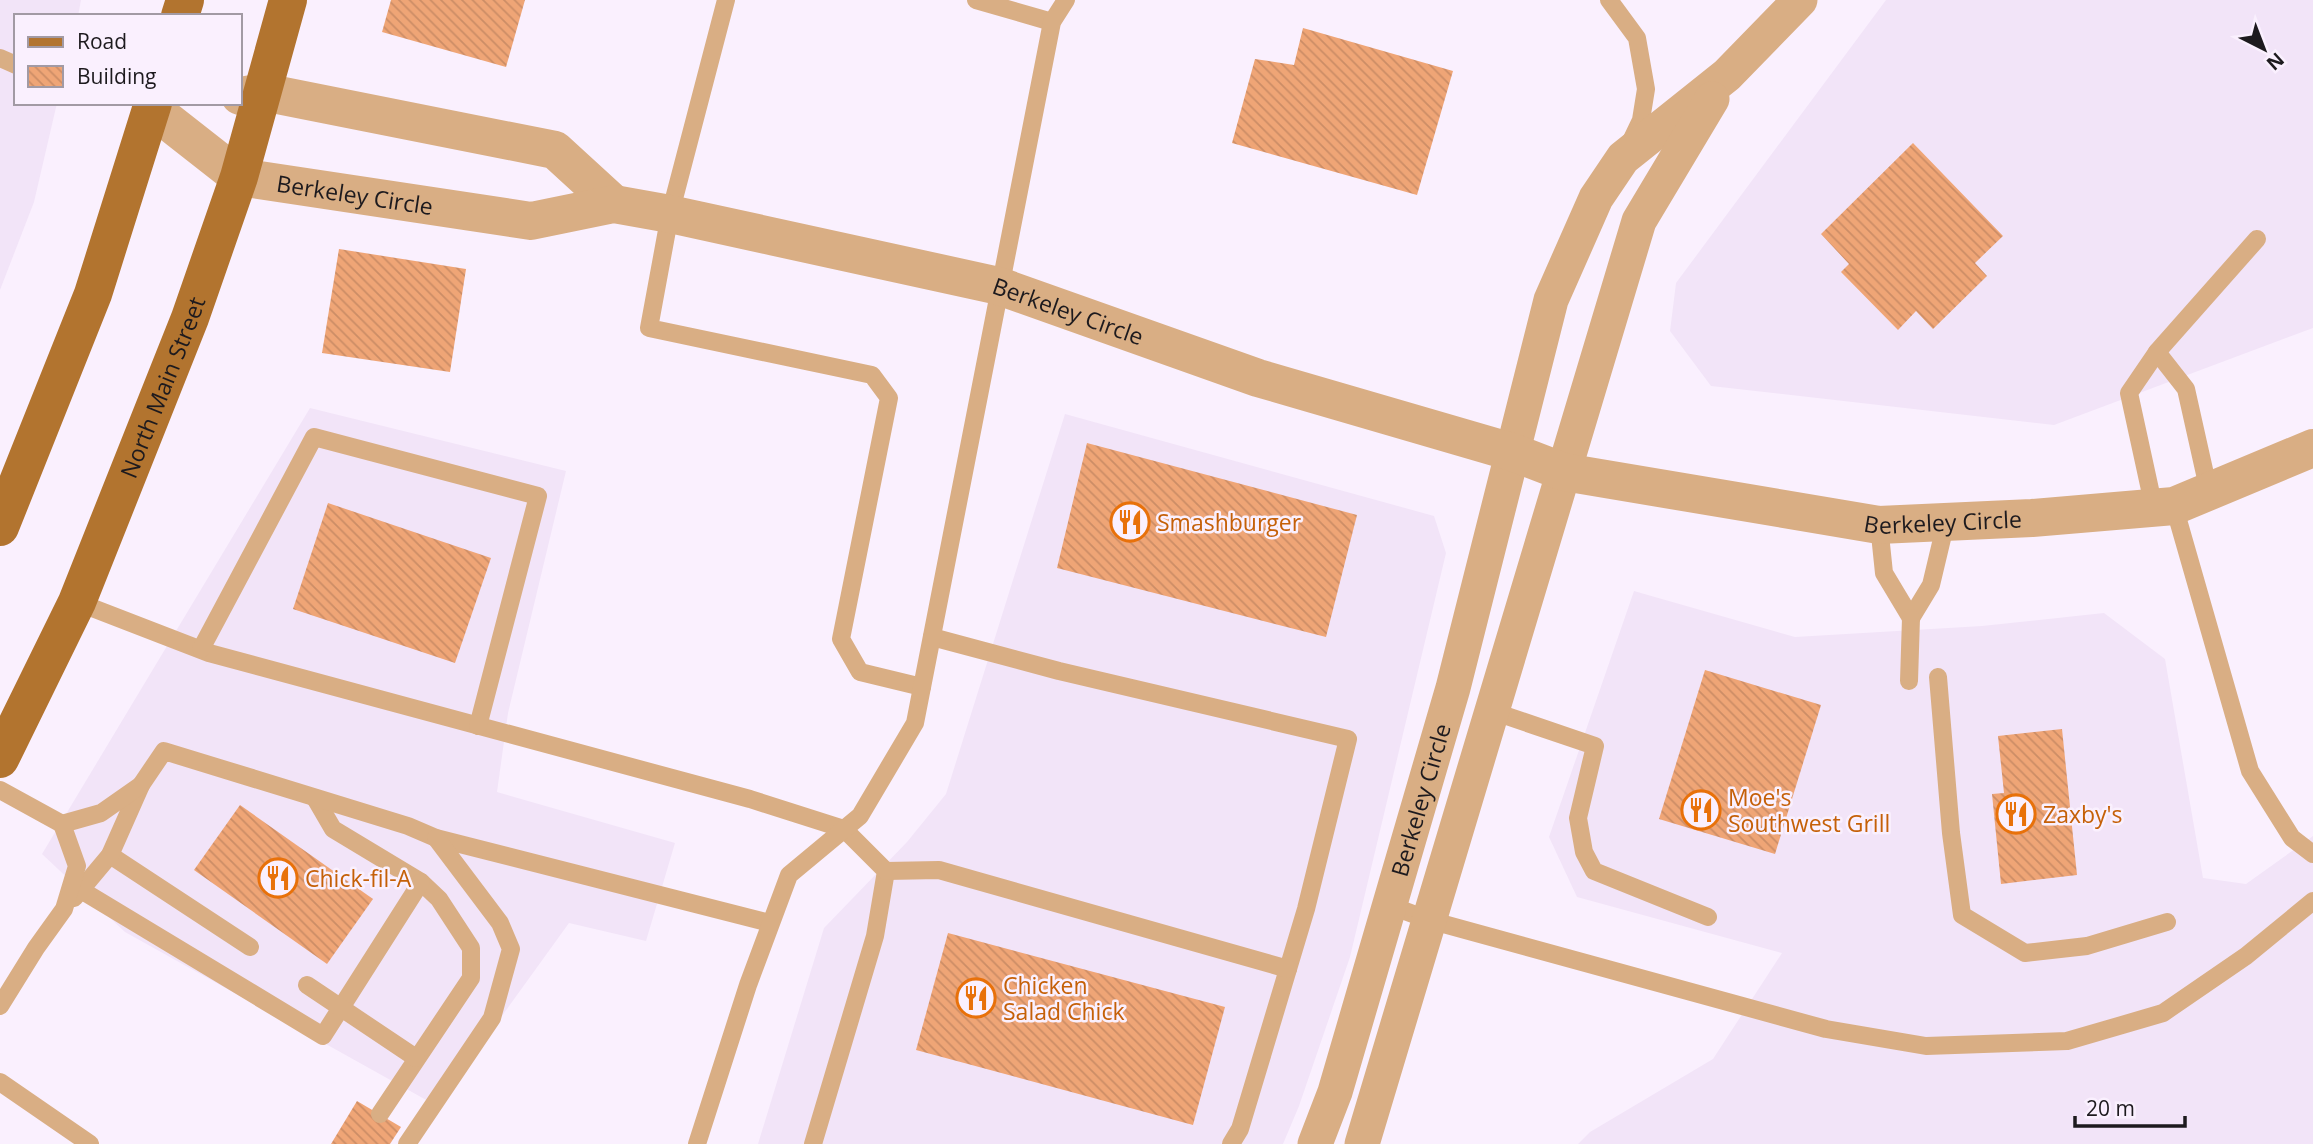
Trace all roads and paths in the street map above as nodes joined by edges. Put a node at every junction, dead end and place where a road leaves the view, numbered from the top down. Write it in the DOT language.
graph roads {
  1 [pos="288,0"];
  2 [pos="726,0"];
  3 [pos="975,0"];
  4 [pos="1066,0"];
  5 [pos="1609,0"];
  6 [pos="1800,0"];
  7 [pos="1052,22"];
  8 [pos="1727,75"];
  9 [pos="251,94"];
  10 [pos="155,105"];
  11 [pos="156,105"];
  12 [pos="1623,158"];
  13 [pos="239,177"];
  14 [pos="614,204"];
  15 [pos="670,214"];
  16 [pos="2257,239"];
  17 [pos="999,286"];
  18 [pos="2157,352"];
  19 [pos="2313,448"];
  20 [pos="1512,452"];
  21 [pos="1564,472"];
  22 [pos="2209,492"];
  23 [pos="2164,507"];
  24 [pos="1945,522"];
  25 [pos="1879,525"];
  26 [pos="0,527"];
  27 [pos="76,602"];
  28 [pos="1911,618"];
  29 [pos="932,637"];
  30 [pos="201,649"];
  31 [pos="1938,677"];
  32 [pos="1909,681"];
  33 [pos="922,687"];
  34 [pos="1492,711"];
  35 [pos="478,726"];
  36 [pos="0,759"];
  37 [pos="141,785"];
  38 [pos="0,790"];
  39 [pos="315,798"];
  40 [pos="61,824"];
  41 [pos="844,830"];
  42 [pos="436,838"];
  43 [pos="2313,854"];
  44 [pos="110,855"];
  45 [pos="886,871"];
  46 [pos="421,882"];
  47 [pos="80,890"];
  48 [pos="2313,901"];
  49 [pos="1389,905"];
  50 [pos="64,909"];
  51 [pos="1708,917"];
  52 [pos="1429,920"];
  53 [pos="2167,922"];
  54 [pos="770,923"];
  55 [pos="250,947"];
  56 [pos="1288,969"];
  57 [pos="307,985"];
  58 [pos="0,1006"];
  59 [pos="341,1008"];
  60 [pos="416,1058"];
  61 [pos="0,1082"];
  62 [pos="380,1114"];
  63 [pos="90,1144"];
  64 [pos="407,1144"];
  65 [pos="697,1144"];
  66 [pos="813,1144"];
  67 [pos="1231,1144"];
  68 [pos="1315,1144"];
  69 [pos="1362,1144"];
  1 -- 9 [label="main road, North Main Street"];
  2 -- 15 [label="lane"];
  3 -- 7 [label="lane"];
  4 -- 7 [label="lane"];
  5 -- 12 [label="lane"];
  6 -- 8 [label="street, Berkeley Circle"];
  7 -- 17 [label="lane"];
  8 -- 12 [label="street, Berkeley Circle"];
  8 -- 21 [label="street, Berkeley Circle"];
  9 -- 13 [label="main road, North Main Street"];
  9 -- 14 [label="street"];
  10 -- 26 [label="main road"];
  11 -- 13 [label="street, Berkeley Circle"];
  12 -- 20 [label="street, Berkeley Circle"];
  13 -- 14 [label="street, Berkeley Circle"];
  13 -- 27 [label="main road, North Main Street"];
  14 -- 15 [label="street, Berkeley Circle"];
  15 -- 17 [label="street, Berkeley Circle"];
  15 -- 33 [label="lane"];
  16 -- 18 [label="lane"];
  17 -- 20 [label="street, Berkeley Circle"];
  17 -- 29 [label="lane"];
  18 -- 22 [label="lane"];
  18 -- 23 [label="lane"];
  19 -- 22 [label="street, Berkeley Circle"];
  20 -- 21 [label="street, Berkeley Circle"];
  20 -- 49 [label="street, Berkeley Circle"];
  21 -- 25 [label="street, Berkeley Circle"];
  21 -- 34 [label="street, Berkeley Circle"];
  22 -- 23 [label="street, Berkeley Circle"];
  23 -- 24 [label="street, Berkeley Circle"];
  23 -- 43 [label="lane"];
  24 -- 25 [label="street, Berkeley Circle"];
  24 -- 28 [label="lane"];
  25 -- 28 [label="lane"];
  27 -- 30 [label="lane"];
  27 -- 36 [label="main road, North Main Street"];
  28 -- 32 [label="lane"];
  29 -- 33 [label="lane"];
  29 -- 56 [label="lane"];
  30 -- 35 [label="lane"];
  30 -- 35 [label="lane"];
  31 -- 53 [label="lane"];
  33 -- 41 [label="lane"];
  34 -- 51 [label="lane"];
  34 -- 52 [label="street, Berkeley Circle"];
  35 -- 41 [label="lane"];
  37 -- 39 [label="lane"];
  37 -- 40 [label="lane"];
  37 -- 44 [label="lane"];
  38 -- 40 [label="lane"];
  39 -- 42 [label="lane"];
  39 -- 46 [label="lane"];
  40 -- 50 [label="lane"];
  41 -- 45 [label="lane"];
  41 -- 54 [label="lane"];
  42 -- 54 [label="lane"];
  42 -- 64 [label="lane"];
  44 -- 47 [label="lane"];
  44 -- 55 [label="lane"];
  45 -- 56 [label="lane"];
  45 -- 66 [label="lane"];
  46 -- 59 [label="lane"];
  46 -- 60 [label="lane"];
  47 -- 50 [label="lane"];
  47 -- 59 [label="lane"];
  48 -- 52 [label="lane"];
  49 -- 52 [label="lane"];
  49 -- 68 [label="street, Berkeley Circle"];
  50 -- 58 [label="lane"];
  52 -- 69 [label="street, Berkeley Circle"];
  54 -- 65 [label="lane"];
  56 -- 67 [label="lane"];
  57 -- 59 [label="lane"];
  59 -- 60 [label="lane"];
  60 -- 62 [label="lane"];
  61 -- 63 [label="lane"];
}
